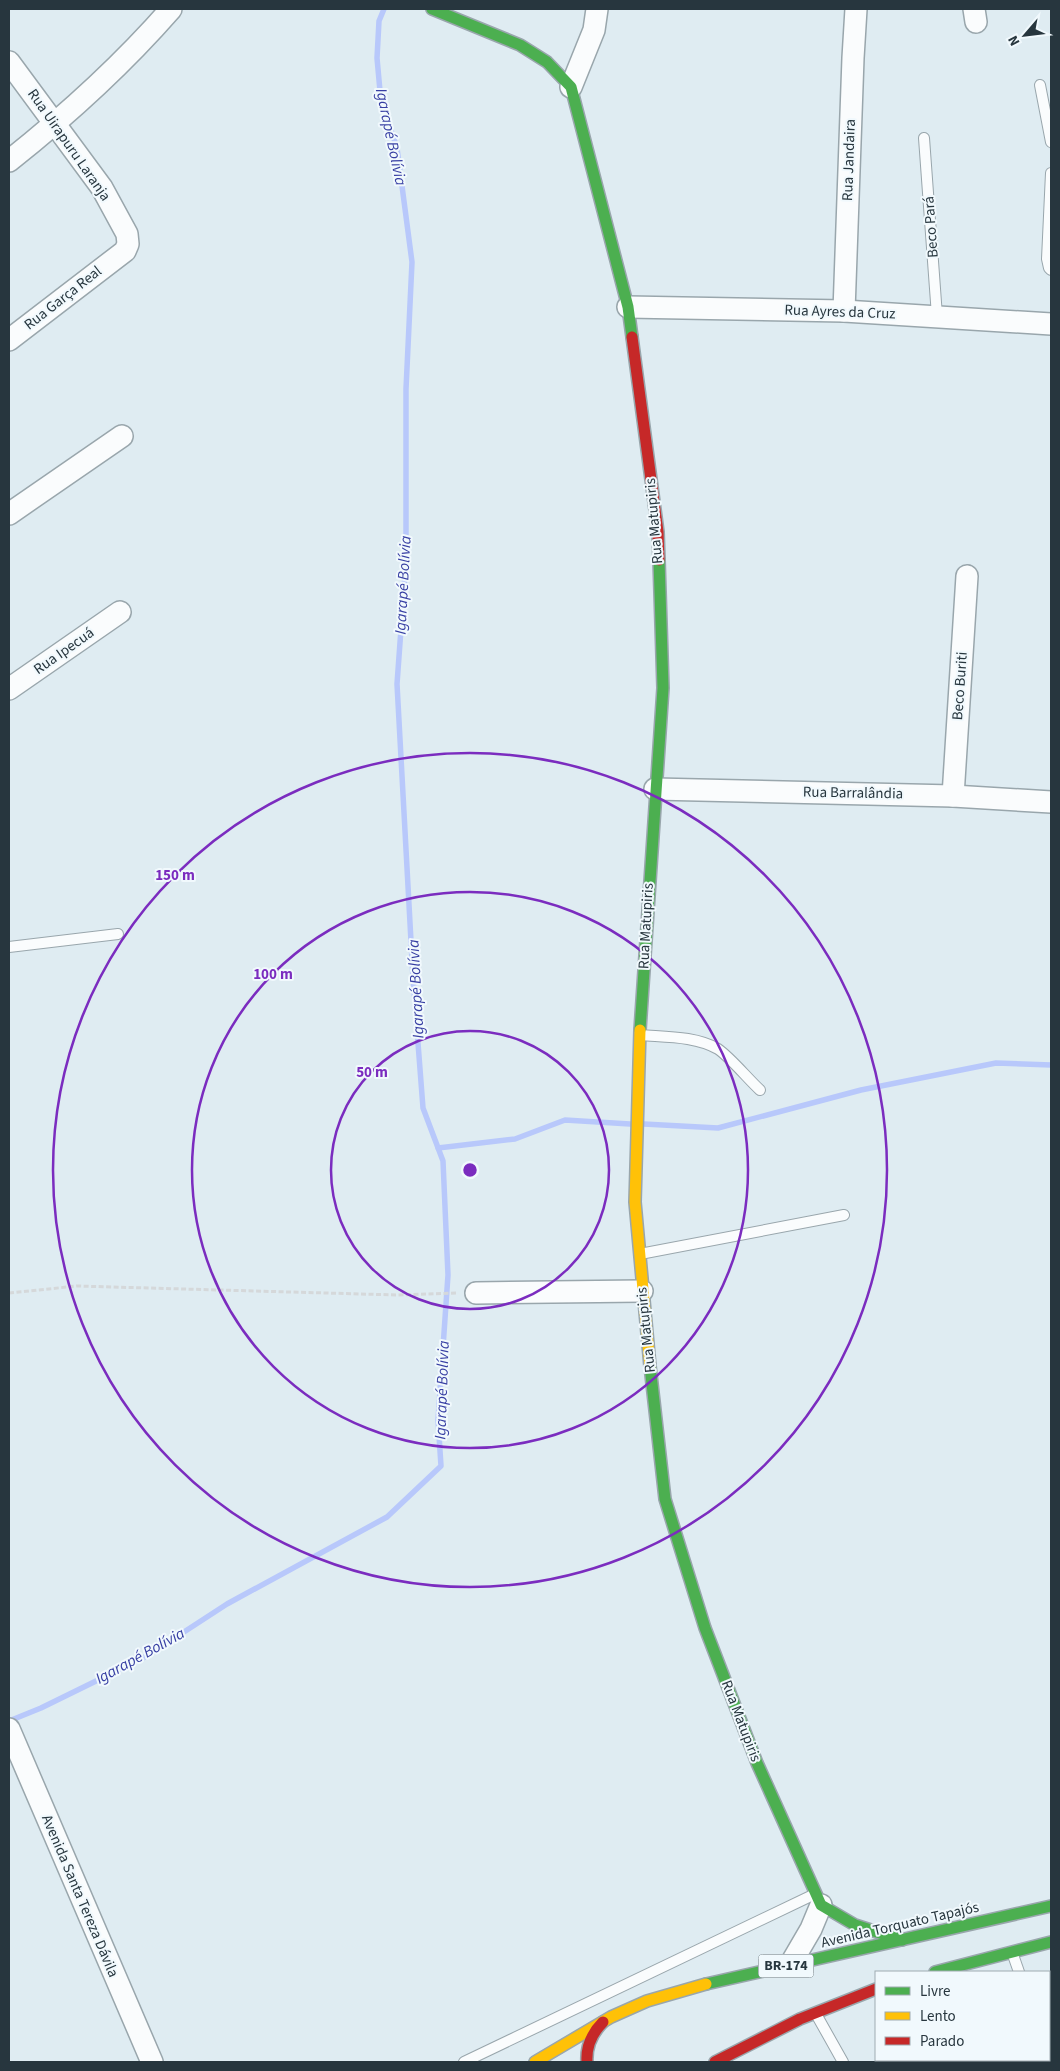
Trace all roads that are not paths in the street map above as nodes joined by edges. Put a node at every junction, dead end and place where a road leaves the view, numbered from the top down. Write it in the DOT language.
graph roads {
  1 [pos="171,9"];
  2 [pos="597,9"];
  3 [pos="856,9"];
  4 [pos="434,10"];
  5 [pos="9,62"];
  6 [pos="1040,85"];
  7 [pos="571,86"];
  8 [pos="55,124"];
  9 [pos="924,138"];
  10 [pos="1051,142"];
  11 [pos="9,161"];
  12 [pos="1051,173"];
  13 [pos="118,256"];
  14 [pos="1051,270"];
  15 [pos="628,306"];
  16 [pos="844,310"];
  17 [pos="937,316"];
  18 [pos="1051,324"];
  19 [pos="9,340"];
  20 [pos="122,436"];
  21 [pos="9,514"];
  22 [pos="967,576"];
  23 [pos="120,612"];
  24 [pos="9,689"];
  25 [pos="655,789"];
  26 [pos="953,796"];
  27 [pos="1051,802"];
  28 [pos="118,934"];
  29 [pos="9,947"];
  30 [pos="640,1035"];
  31 [pos="760,1090"];
  32 [pos="844,1215"];
  33 [pos="639,1254"];
  34 [pos="642,1291"];
  35 [pos="476,1293"];
  36 [pos="12,1737"];
  37 [pos="818,1899"];
  38 [pos="1051,1906"];
  39 [pos="902,1940"];
  40 [pos="1051,1942"];
  41 [pos="1012,1952"];
  42 [pos="992,1958"];
  43 [pos="790,1965"];
  44 [pos="938,1971"];
  45 [pos="979,1971"];
  46 [pos="1019,1971"];
  47 [pos="875,1989"];
  48 [pos="815,2013"];
  49 [pos="611,2017"];
  50 [pos="152,2062"];
  51 [pos="464,2062"];
  52 [pos="535,2062"];
  53 [pos="587,2062"];
  54 [pos="715,2062"];
  55 [pos="843,2062"];
  1 -- 8 [label="street"];
  2 -- 7 [label="street"];
  3 -- 16 [label="street, Rua Jandaira"];
  4 -- 7 [label="main road"];
  5 -- 8 [label="street, Rua Uirapuru Laranja"];
  6 -- 10 [label="lane"];
  7 -- 15 [label="main road, Rua Matupiris"];
  8 -- 11 [label="street"];
  8 -- 13 [label="street, Rua Uirapuru Laranja"];
  9 -- 17 [label="lane, Beco Pará"];
  12 -- 14 [label="lane"];
  13 -- 19 [label="street, Rua Garça Real"];
  15 -- 16 [label="street, Rua Ayres da Cruz"];
  15 -- 25 [label="main road, Rua Matupiris"];
  16 -- 17 [label="street, Rua Ayres da Cruz"];
  17 -- 18 [label="street, Rua Ayres da Cruz"];
  20 -- 21 [label="street"];
  22 -- 26 [label="street, Beco Buriti"];
  23 -- 24 [label="street, Rua Ipecuá"];
  25 -- 26 [label="street, Rua Barralândia"];
  25 -- 30 [label="main road, Rua Matupiris"];
  26 -- 27 [label="street, Rua Barralândia"];
  28 -- 29 [label="lane"];
  30 -- 31 [label="lane"];
  30 -- 33 [label="main road, Rua Matupiris"];
  32 -- 33 [label="lane"];
  33 -- 34 [label="main road, Rua Matupiris"];
  34 -- 35 [label="street"];
  34 -- 37 [label="main road, Rua Matupiris"];
  36 -- 50 [label="street, Avenida Santa Tereza Dávila"];
  37 -- 39 [label="main road"];
  37 -- 43 [label="street"];
  37 -- 51 [label="lane"];
  38 -- 39 [label="main road, Avenida Torquato Tapajós / BR-174"];
  39 -- 43 [label="main road, Avenida Torquato Tapajós / BR-174"];
  40 -- 41 [label="main road"];
  41 -- 42 [label="main road"];
  41 -- 46 [label="lane"];
  42 -- 44 [label="main road"];
  42 -- 45 [label="main road"];
  43 -- 49 [label="main road, Avenida Torquato Tapajós / BR-174"];
  47 -- 48 [label="main road"];
  48 -- 54 [label="main road"];
  48 -- 55 [label="lane"];
  49 -- 52 [label="main road, Avenida Torquato Tapajós / BR-174"];
  49 -- 53 [label="main road"];
}
